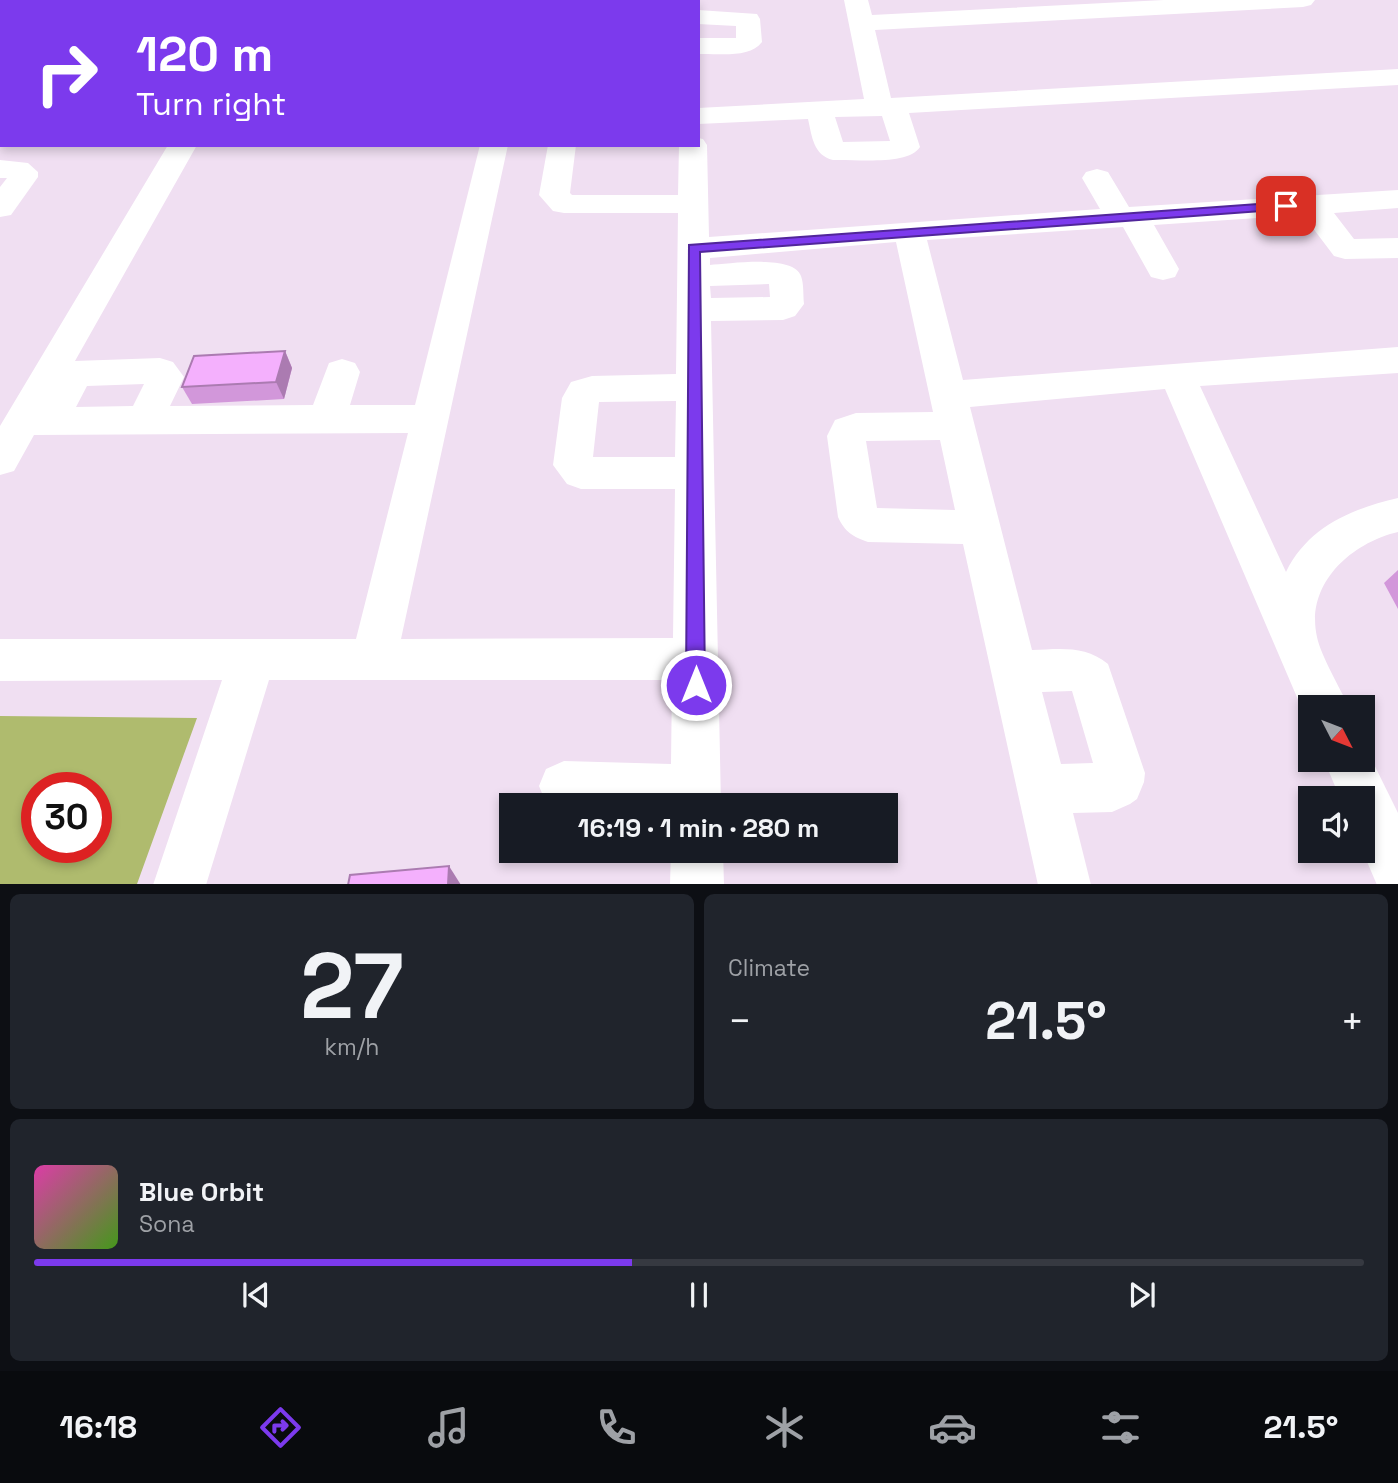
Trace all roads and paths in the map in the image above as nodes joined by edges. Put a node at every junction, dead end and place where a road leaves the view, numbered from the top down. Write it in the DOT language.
graph roads {
  1 [pos="1303,0"];
  2 [pos="1241,3"];
  3 [pos="1020,7"];
  4 [pos="1145,8"];
  5 [pos="858,12"];
  6 [pos="700,17"];
  7 [pos="1257,27"];
  8 [pos="1173,30"];
  9 [pos="700,46"];
  10 [pos="1398,77"];
  11 [pos="887,107"];
  12 [pos="819,110"];
  13 [pos="700,116"];
  14 [pos="182,147"];
  15 [pos="494,147"];
  16 [pos="562,147"];
  17 [pos="693,147"];
  18 [pos="0,169"];
  19 [pos="1097,178"];
  20 [pos="1398,199"];
  21 [pos="693,204"];
  22 [pos="1311,205"];
  23 [pos="0,208"];
  24 [pos="1126,217"];
  25 [pos="909,231"];
  26 [pos="1398,248"];
  27 [pos="1163,269"];
  28 [pos="694,278"];
  29 [pos="1398,360"];
  30 [pos="342,372"];
  31 [pos="1177,375"];
  32 [pos="694,387"];
  33 [pos="951,410"];
  34 [pos="430,419"];
  35 [pos="327,420"];
  36 [pos="145,421"];
  37 [pos="23,424"];
  38 [pos="0,460"];
  39 [pos="695,473"];
  40 [pos="1398,514"];
  41 [pos="979,527"];
  42 [pos="1294,639"];
  43 [pos="374,659"];
  44 [pos="696,659"];
  45 [pos="0,660"];
  46 [pos="252,660"];
  47 [pos="1013,671"];
  48 [pos="1320,695"];
  49 [pos="564,786"];
  50 [pos="1042,790"];
  51 [pos="648,793"];
  52 [pos="696,793"];
  53 [pos="1375,808"];
  54 [pos="696,863"];
  55 [pos="1398,873"];
  56 [pos="178,884"];
  57 [pos="697,884"];
  58 [pos="1065,884"];
  1 -- 2 [label="street"];
  2 -- 4 [label="street"];
  2 -- 7 [label="street"];
  3 -- 4 [label="street"];
  3 -- 5 [label="street"];
  4 -- 8 [label="street"];
  5 -- 11 [label="street"];
  6 -- 9 [label="street"];
  10 -- 11 [label="street"];
  11 -- 12 [label="street"];
  11 -- 12 [label="street"];
  12 -- 13 [label="street"];
  14 -- 37 [label="street"];
  15 -- 34 [label="street"];
  16 -- 21 [label="street"];
  17 -- 21 [label="street"];
  18 -- 23 [label="street"];
  19 -- 24 [label="street"];
  20 -- 22 [label="street"];
  21 -- 28 [label="street"];
  22 -- 24 [label="street"];
  22 -- 26 [label="street"];
  24 -- 25 [label="street"];
  24 -- 27 [label="street"];
  25 -- 28 [label="street"];
  25 -- 33 [label="street"];
  28 -- 32 [label="street"];
  29 -- 31 [label="street"];
  30 -- 35 [label="street"];
  31 -- 33 [label="street"];
  31 -- 42 [label="street"];
  32 -- 39 [label="street"];
  32 -- 39 [label="street"];
  33 -- 41 [label="street"];
  33 -- 41 [label="street"];
  34 -- 35 [label="street"];
  34 -- 43 [label="street"];
  35 -- 36 [label="street"];
  36 -- 37 [label="street"];
  36 -- 37 [label="street"];
  37 -- 38 [label="street"];
  39 -- 44 [label="street"];
  40 -- 42 [label="street"];
  41 -- 47 [label="street"];
  42 -- 48 [label="street"];
  43 -- 44 [label="street"];
  43 -- 46 [label="street"];
  44 -- 52 [label="street"];
  45 -- 46 [label="street"];
  46 -- 56 [label="street"];
  47 -- 50 [label="street"];
  47 -- 50 [label="street"];
  49 -- 51 [label="street"];
  50 -- 58 [label="street"];
  53 -- 55 [label="street"];
  54 -- 57 [label="street"];
}
